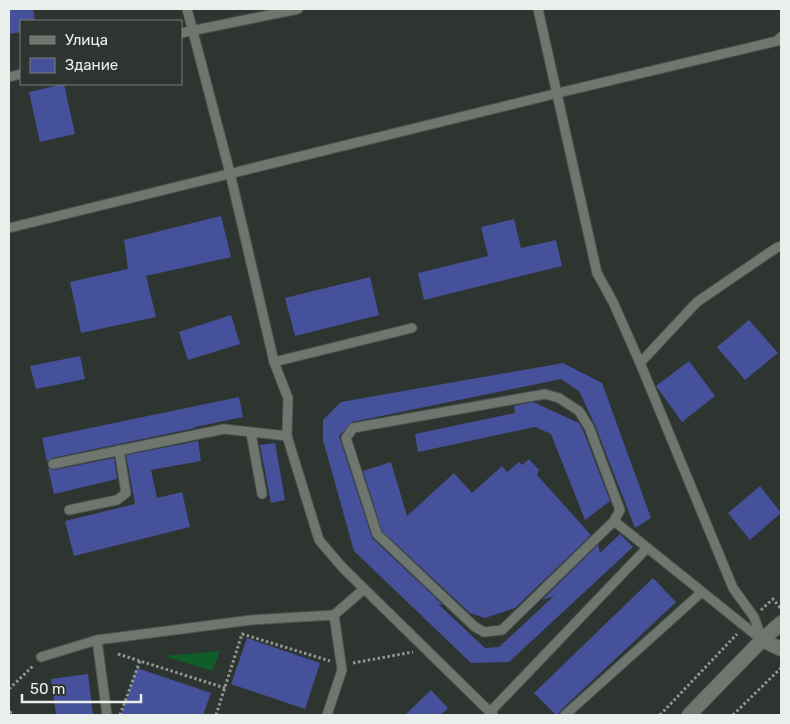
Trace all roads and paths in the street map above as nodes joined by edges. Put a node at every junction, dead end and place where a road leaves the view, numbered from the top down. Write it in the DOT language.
graph roads {
  1 [pos="187,9"];
  2 [pos="298,9"];
  3 [pos="538,9"];
  4 [pos="192,31"];
  5 [pos="182,33"];
  6 [pos="781,37"];
  7 [pos="558,93"];
  8 [pos="230,173"];
  9 [pos="9,228"];
  10 [pos="781,246"];
  11 [pos="412,328"];
  12 [pos="274,362"];
  13 [pos="640,363"];
  14 [pos="251,433"];
  15 [pos="287,436"];
  16 [pos="119,450"];
  17 [pos="53,464"];
  18 [pos="262,494"];
  19 [pos="68,510"];
  20 [pos="614,521"];
  21 [pos="648,548"];
  22 [pos="364,589"];
  23 [pos="702,592"];
  24 [pos="334,615"];
  25 [pos="781,623"];
  26 [pos="745,626"];
  27 [pos="97,640"];
  28 [pos="762,640"];
  29 [pos="781,649"];
  30 [pos="427,650"];
  31 [pos="118,654"];
  32 [pos="41,657"];
  33 [pos="140,661"];
  34 [pos="342,665"];
  35 [pos="781,668"];
  36 [pos="224,688"];
  37 [pos="9,689"];
  38 [pos="491,714"];
  39 [pos="107,715"];
  40 [pos="120,715"];
  41 [pos="216,715"];
  42 [pos="327,715"];
  43 [pos="566,715"];
  44 [pos="660,715"];
  45 [pos="689,715"];
  46 [pos="733,715"];
  1 -- 4 [label="lane"];
  2 -- 4 [label="lane"];
  3 -- 7 [label="lane"];
  4 -- 5 [label="lane"];
  4 -- 8 [label="lane"];
  6 -- 7 [label="lane"];
  7 -- 8 [label="lane"];
  7 -- 13 [label="lane"];
  8 -- 9 [label="lane"];
  8 -- 12 [label="lane"];
  10 -- 13 [label="lane"];
  11 -- 12 [label="lane"];
  12 -- 15 [label="lane"];
  13 -- 28 [label="lane"];
  14 -- 15 [label="lane"];
  14 -- 16 [label="lane"];
  14 -- 18 [label="lane"];
  15 -- 22 [label="lane"];
  16 -- 17 [label="lane"];
  16 -- 19 [label="lane"];
  20 -- 20 [label="lane"];
  20 -- 21 [label="lane"];
  21 -- 23 [label="lane"];
  21 -- 38 [label="lane"];
  22 -- 24 [label="lane"];
  22 -- 30 [label="lane"];
  23 -- 26 [label="lane"];
  23 -- 43 [label="lane"];
  24 -- 27 [label="lane"];
  24 -- 34 [label="lane"];
  25 -- 28 [label="street"];
  26 -- 28 [label="lane"];
  26 -- 44 [label="path"];
  27 -- 32 [label="lane"];
  27 -- 39 [label="lane"];
  28 -- 29 [label="street"];
  28 -- 45 [label="street"];
  30 -- 34 [label="path"];
  30 -- 38 [label="lane"];
  31 -- 33 [label="path"];
  32 -- 37 [label="path"];
  33 -- 36 [label="path"];
  33 -- 40 [label="path"];
  34 -- 36 [label="path"];
  34 -- 42 [label="lane"];
  35 -- 46 [label="path"];
  36 -- 41 [label="path"];
}
